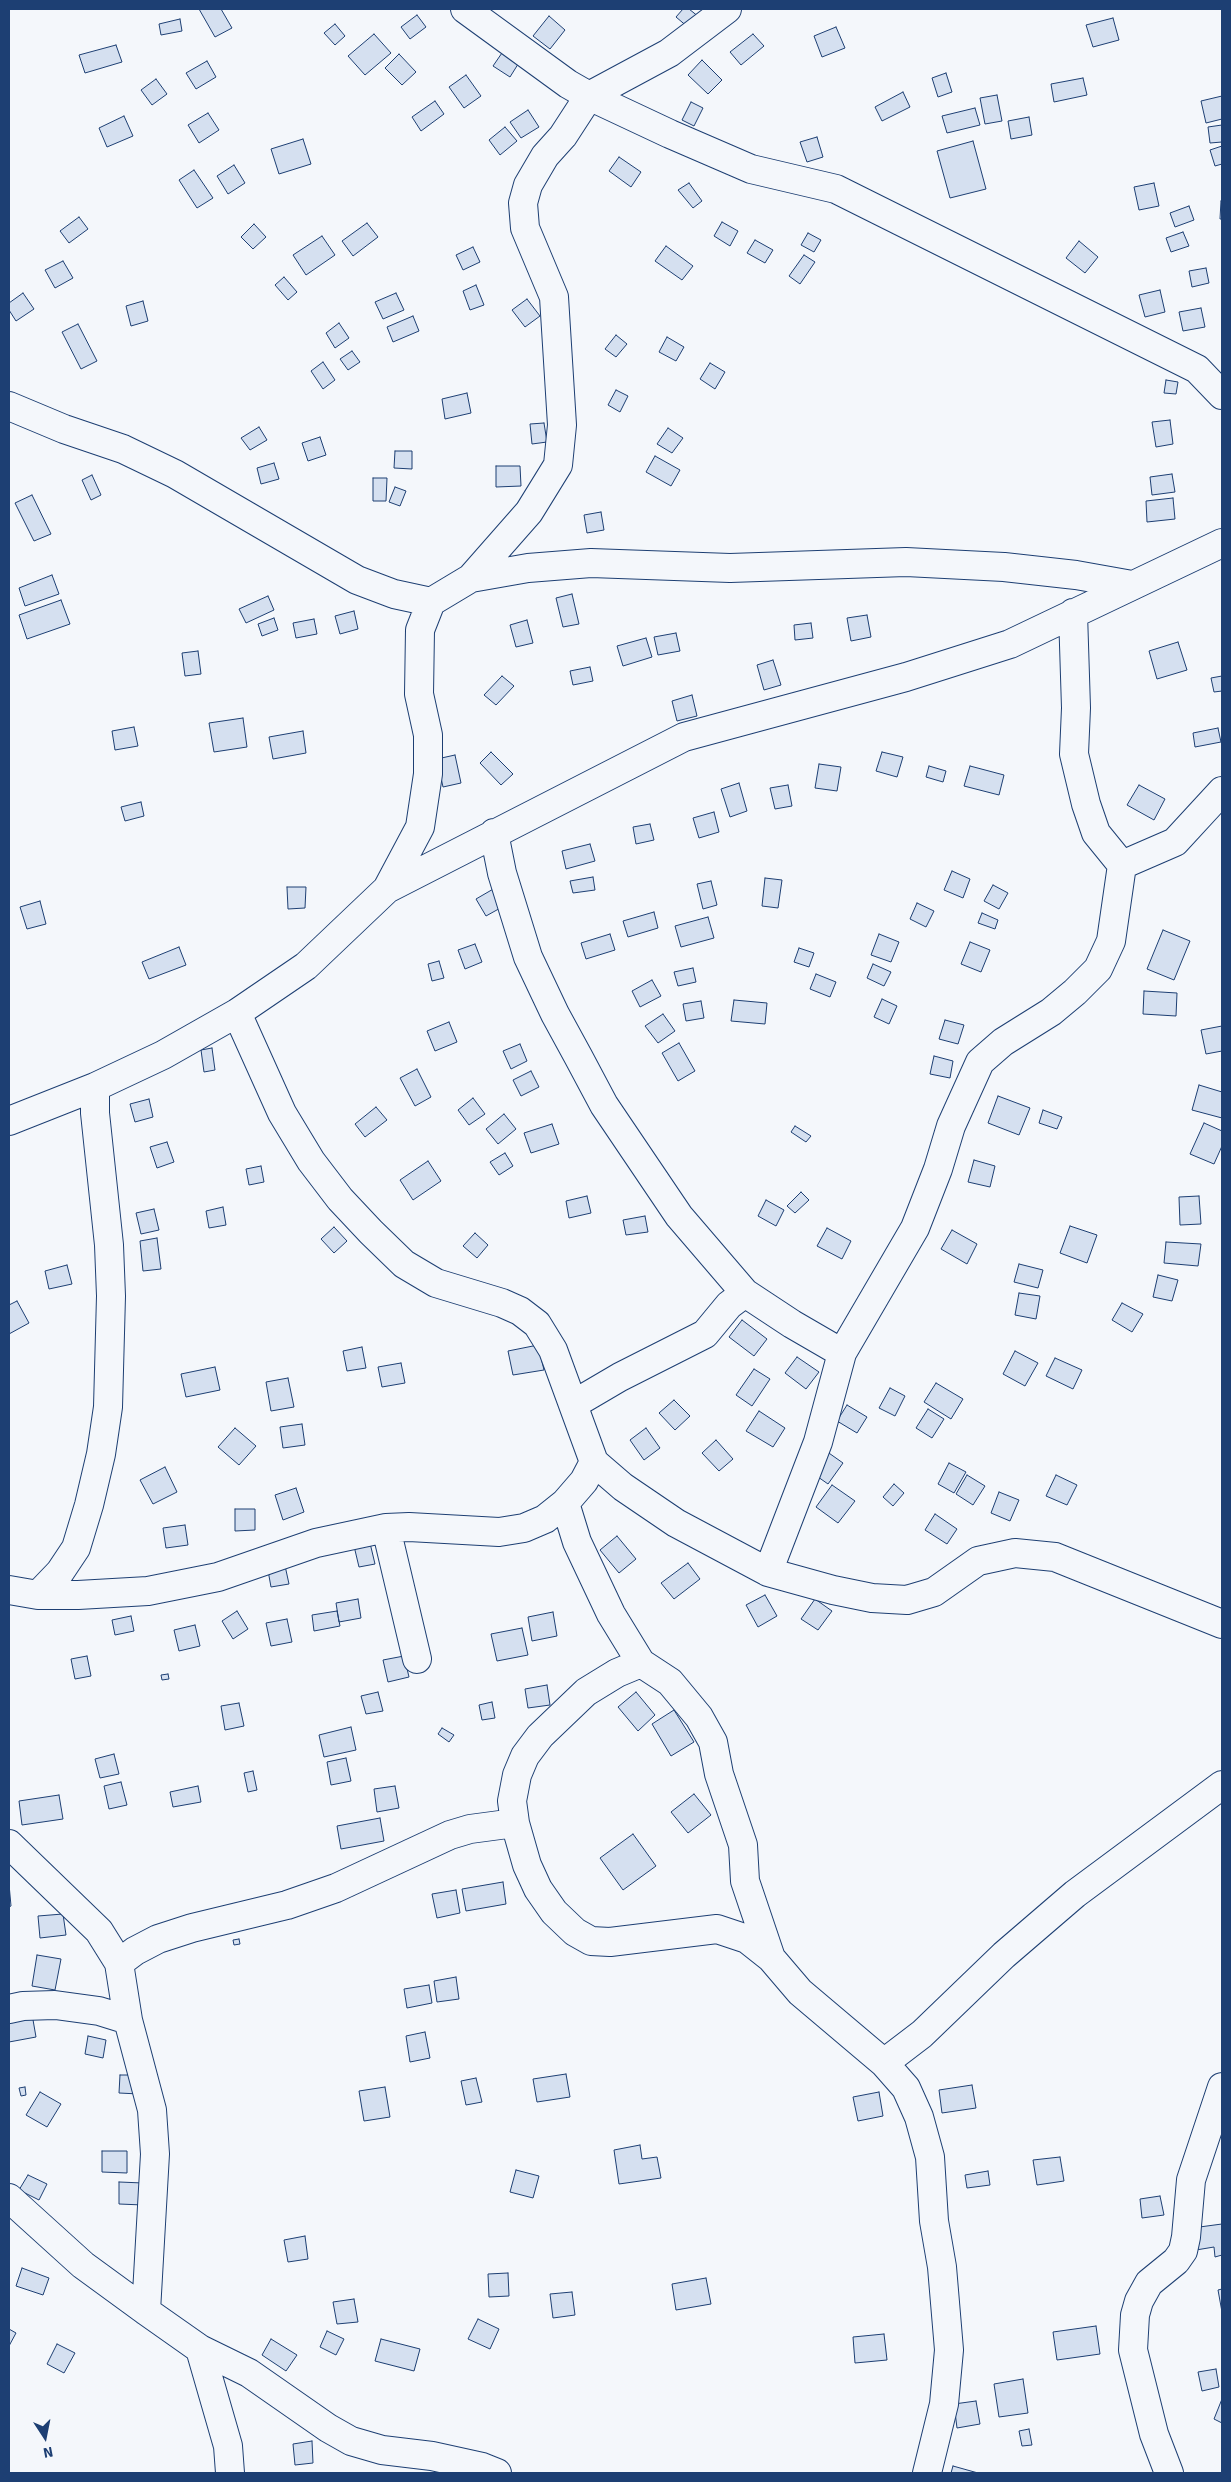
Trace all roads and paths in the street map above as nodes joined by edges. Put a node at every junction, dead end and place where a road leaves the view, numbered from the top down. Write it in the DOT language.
graph roads {
  1 [pos="465,9"];
  2 [pos="727,9"];
  3 [pos="589,96"];
  4 [pos="1222,395"];
  5 [pos="9,406"];
  6 [pos="1222,543"];
  7 [pos="471,578"];
  8 [pos="1132,585"];
  9 [pos="431,602"];
  10 [pos="1073,613"];
  11 [pos="1222,791"];
  12 [pos="494,833"];
  13 [pos="1122,865"];
  14 [pos="387,889"];
  15 [pos="237,1014"];
  16 [pos="95,1087"];
  17 [pos="20,1117"];
  18 [pos="9,1138"];
  19 [pos="744,1293"];
  20 [pos="842,1353"];
  21 [pos="574,1404"];
  22 [pos="594,1462"];
  23 [pos="566,1503"];
  24 [pos="386,1528"];
  25 [pos="768,1572"];
  26 [pos="9,1590"];
  27 [pos="38,1595"];
  28 [pos="1222,1624"];
  29 [pos="417,1659"];
  30 [pos="641,1664"];
  31 [pos="1222,1785"];
  32 [pos="514,1824"];
  33 [pos="9,1844"];
  34 [pos="771,1958"];
  35 [pos="119,1963"];
  36 [pos="9,2009"];
  37 [pos="128,2020"];
  38 [pos="884,2063"];
  39 [pos="1222,2087"];
  40 [pos="9,2198"];
  41 [pos="146,2312"];
  42 [pos="200,2349"];
  43 [pos="230,2473"];
  44 [pos="497,2473"];
  45 [pos="927,2473"];
  46 [pos="1169,2473"];
  1 -- 3 [label="street"];
  2 -- 3 [label="street"];
  3 -- 4 [label="street"];
  3 -- 7 [label="street"];
  5 -- 9 [label="street"];
  6 -- 8 [label="street"];
  7 -- 8 [label="street"];
  7 -- 9 [label="street"];
  8 -- 10 [label="street"];
  9 -- 14 [label="street"];
  10 -- 12 [label="street"];
  10 -- 13 [label="street"];
  11 -- 13 [label="street"];
  12 -- 14 [label="street"];
  12 -- 19 [label="street"];
  13 -- 20 [label="street"];
  14 -- 15 [label="street"];
  15 -- 16 [label="street"];
  15 -- 21 [label="street"];
  16 -- 17 [label="street"];
  16 -- 27 [label="street"];
  17 -- 18 [label="street"];
  19 -- 20 [label="street"];
  19 -- 21 [label="street"];
  20 -- 25 [label="street"];
  21 -- 22 [label="street"];
  22 -- 23 [label="street"];
  22 -- 25 [label="street"];
  23 -- 24 [label="street"];
  23 -- 30 [label="street"];
  24 -- 27 [label="street"];
  24 -- 29 [label="street"];
  25 -- 28 [label="street"];
  26 -- 27 [label="street"];
  30 -- 32 [label="street"];
  30 -- 34 [label="street"];
  31 -- 38 [label="street"];
  32 -- 34 [label="street"];
  32 -- 35 [label="street"];
  33 -- 35 [label="street"];
  34 -- 38 [label="street"];
  35 -- 37 [label="street"];
  36 -- 37 [label="street"];
  37 -- 41 [label="street"];
  38 -- 45 [label="street"];
  39 -- 46 [label="street"];
  40 -- 41 [label="street"];
  41 -- 42 [label="street"];
  42 -- 43 [label="street"];
  42 -- 44 [label="street"];
}
